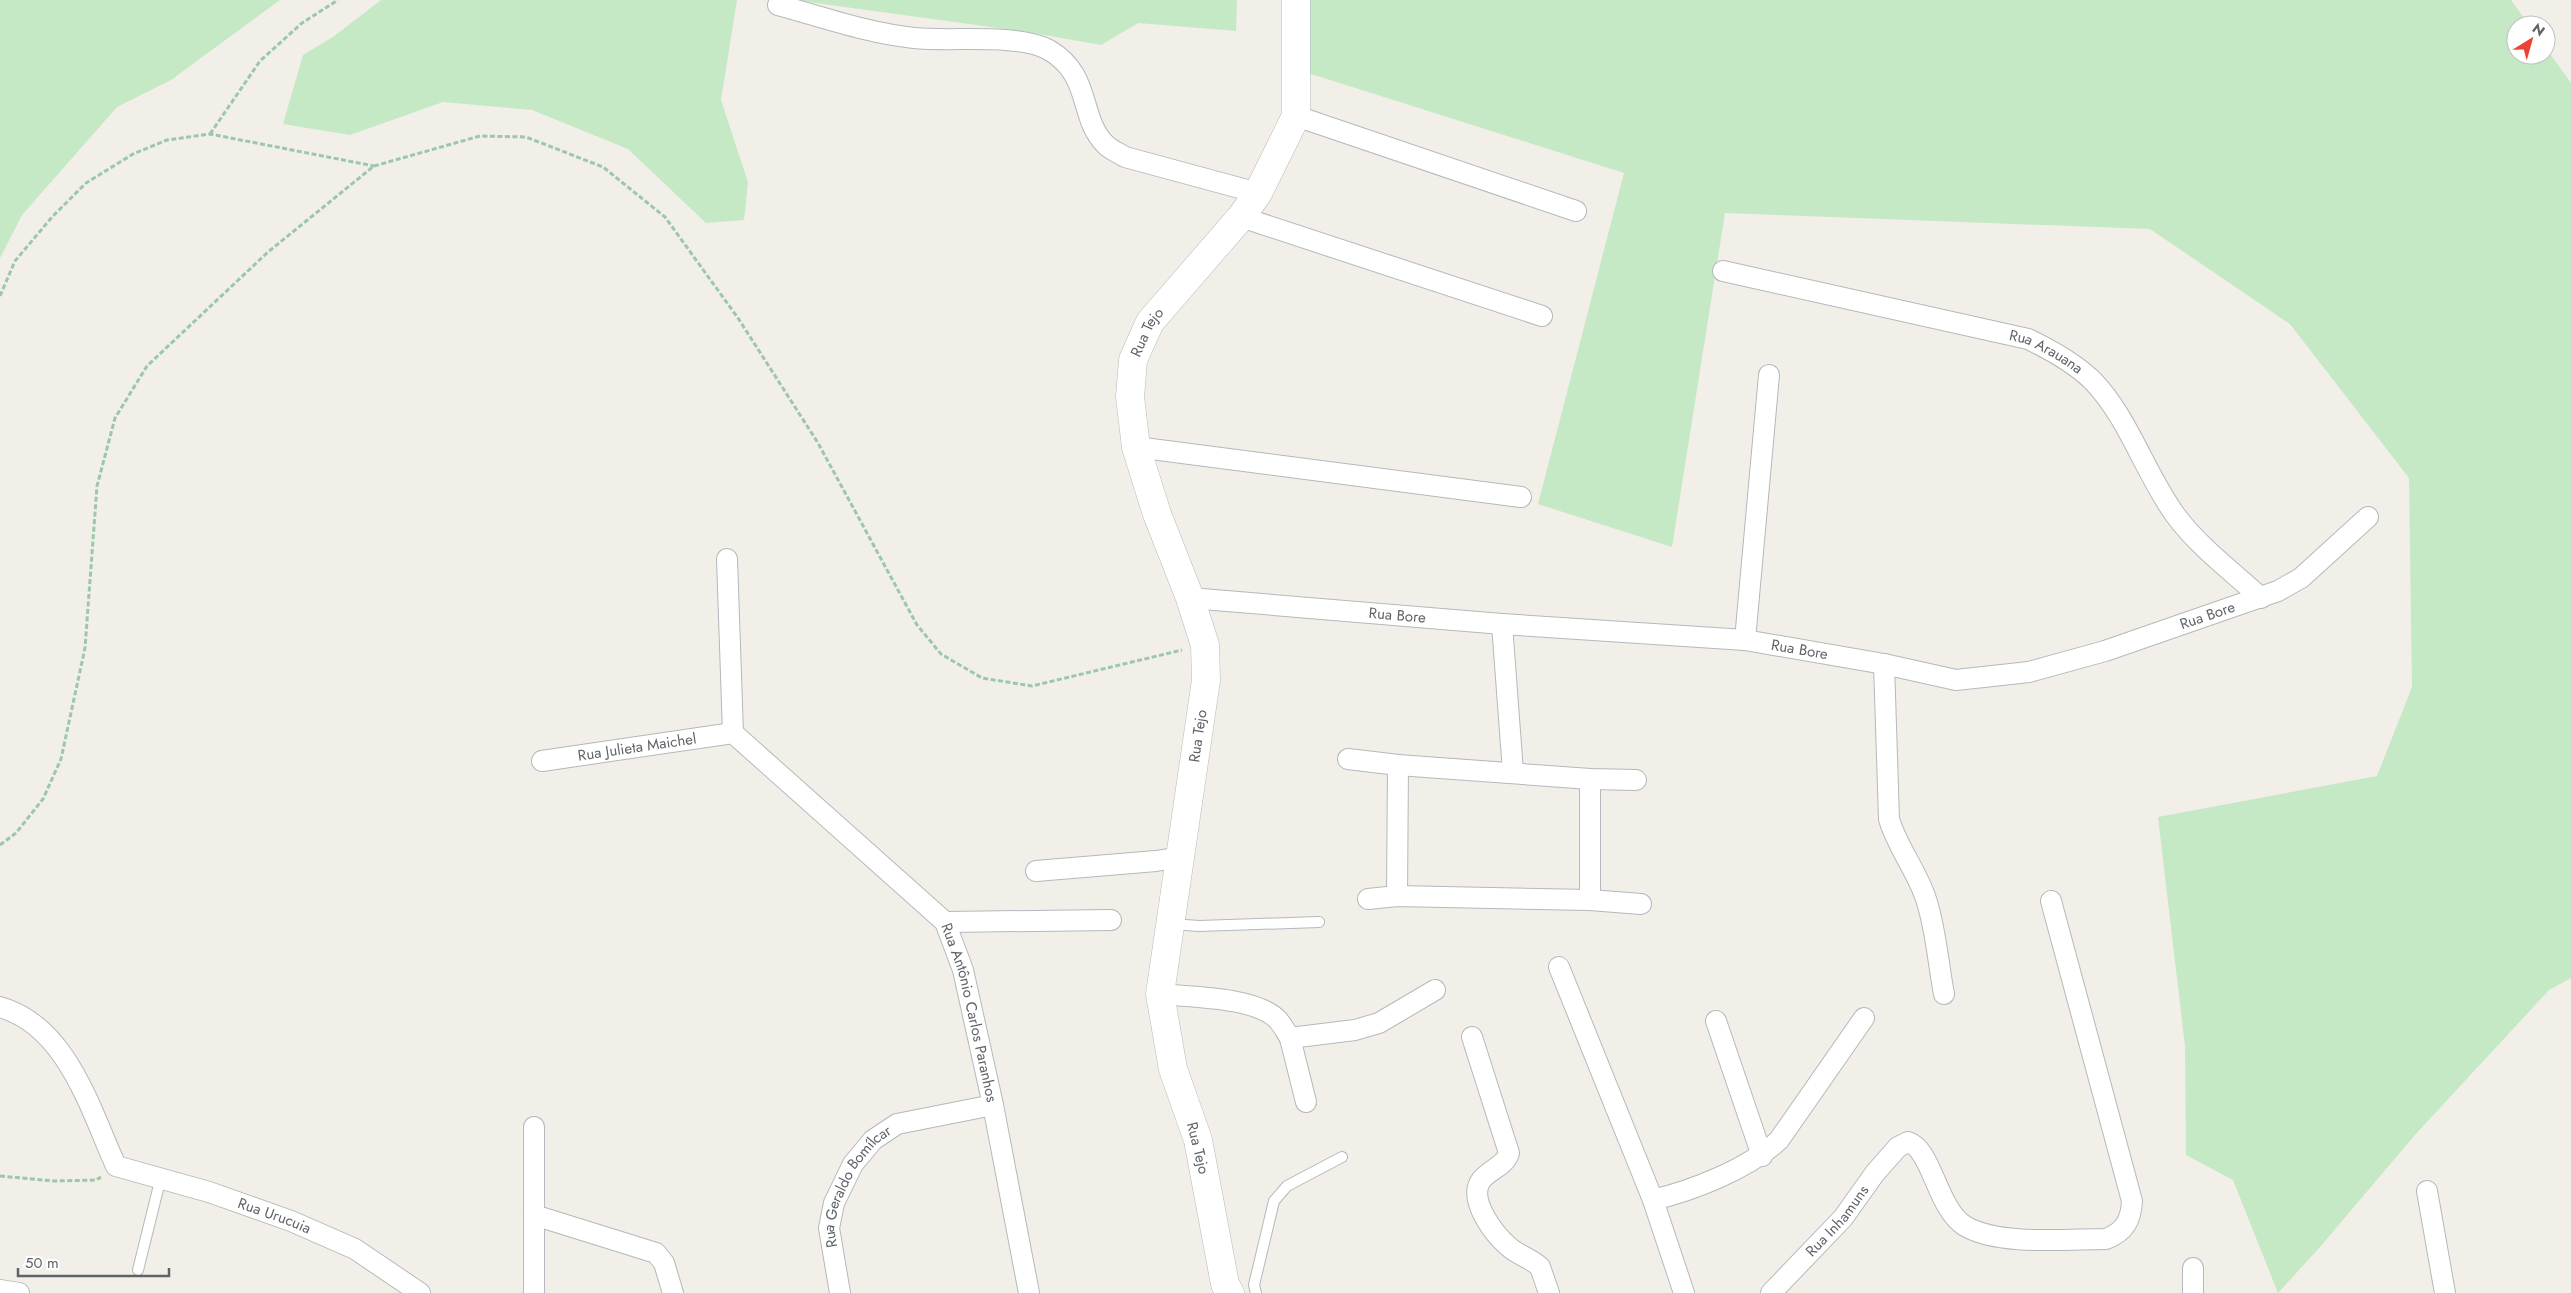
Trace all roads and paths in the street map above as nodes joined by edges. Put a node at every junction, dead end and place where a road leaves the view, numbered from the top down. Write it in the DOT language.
graph roads {
  1 [pos="338,0"];
  2 [pos="1296,0"];
  3 [pos="778,5"];
  4 [pos="1296,116"];
  5 [pos="210,134"];
  6 [pos="374,166"];
  7 [pos="1258,193"];
  8 [pos="1576,211"];
  9 [pos="1241,217"];
  10 [pos="1723,271"];
  11 [pos="0,296"];
  12 [pos="1542,316"];
  13 [pos="1769,375"];
  14 [pos="1136,447"];
  15 [pos="1521,497"];
  16 [pos="2368,517"];
  17 [pos="727,558"];
  18 [pos="1190,598"];
  19 [pos="2261,598"];
  20 [pos="1502,624"];
  21 [pos="1745,640"];
  22 [pos="1205,645"];
  23 [pos="1884,664"];
  24 [pos="733,733"];
  25 [pos="1348,759"];
  26 [pos="542,762"];
  27 [pos="1398,765"];
  28 [pos="1513,772"];
  29 [pos="1590,779"];
  30 [pos="1636,780"];
  31 [pos="0,845"];
  32 [pos="1181,857"];
  33 [pos="1036,871"];
  34 [pos="1398,896"];
  35 [pos="1368,899"];
  36 [pos="1590,900"];
  37 [pos="2051,901"];
  38 [pos="1641,904"];
  39 [pos="1111,920"];
  40 [pos="945,922"];
  41 [pos="1319,922"];
  42 [pos="1171,924"];
  43 [pos="1559,967"];
  44 [pos="1435,990"];
  45 [pos="1160,994"];
  46 [pos="1944,994"];
  47 [pos="0,1007"];
  48 [pos="1864,1018"];
  49 [pos="1716,1021"];
  50 [pos="1472,1037"];
  51 [pos="1290,1038"];
  52 [pos="1306,1102"];
  53 [pos="994,1105"];
  54 [pos="534,1127"];
  55 [pos="1762,1156"];
  56 [pos="1342,1158"];
  57 [pos="116,1166"];
  58 [pos="0,1176"];
  59 [pos="161,1177"];
  60 [pos="2427,1191"];
  61 [pos="1653,1200"];
  62 [pos="534,1216"];
  63 [pos="2193,1268"];
  64 [pos="138,1270"];
  65 [pos="0,1290"];
  66 [pos="19,1293"];
  67 [pos="420,1293"];
  68 [pos="534,1293"];
  69 [pos="673,1293"];
  70 [pos="840,1293"];
  71 [pos="1029,1293"];
  72 [pos="1230,1293"];
  73 [pos="1256,1293"];
  74 [pos="1549,1293"];
  75 [pos="1684,1293"];
  76 [pos="1771,1293"];
  77 [pos="2193,1293"];
  78 [pos="2445,1293"];
  1 -- 5 [label="path"];
  2 -- 4 [label="street, Rua Tejo"];
  3 -- 7 [label="street"];
  4 -- 7 [label="street, Rua Tejo"];
  4 -- 8 [label="street"];
  5 -- 6 [label="path"];
  5 -- 11 [label="path"];
  6 -- 22 [label="path"];
  6 -- 31 [label="path"];
  7 -- 9 [label="street, Rua Tejo"];
  9 -- 12 [label="street"];
  9 -- 14 [label="street, Rua Tejo"];
  10 -- 19 [label="street, Rua Arauana"];
  13 -- 21 [label="street"];
  14 -- 15 [label="street"];
  14 -- 18 [label="street, Rua Tejo"];
  16 -- 19 [label="street, Rua Bore"];
  17 -- 24 [label="street"];
  18 -- 20 [label="street, Rua Bore"];
  18 -- 22 [label="street, Rua Tejo"];
  19 -- 23 [label="street, Rua Bore"];
  20 -- 21 [label="street, Rua Bore"];
  20 -- 28 [label="street"];
  21 -- 23 [label="street, Rua Bore"];
  22 -- 32 [label="street, Rua Tejo"];
  23 -- 46 [label="street"];
  24 -- 26 [label="street, Rua Julieta Maichel"];
  24 -- 40 [label="street, Rua Antônio Carlos Paranhos"];
  25 -- 27 [label="street"];
  27 -- 28 [label="street"];
  27 -- 34 [label="street"];
  28 -- 29 [label="street"];
  29 -- 30 [label="street"];
  29 -- 36 [label="street"];
  32 -- 33 [label="street"];
  32 -- 42 [label="street, Rua Tejo"];
  34 -- 35 [label="street"];
  34 -- 36 [label="street"];
  36 -- 38 [label="street"];
  37 -- 76 [label="street, Rua Inhamuns"];
  39 -- 40 [label="street"];
  40 -- 53 [label="street, Rua Antônio Carlos Paranhos"];
  41 -- 42 [label="lane"];
  42 -- 45 [label="street, Rua Tejo"];
  43 -- 61 [label="street"];
  44 -- 51 [label="street"];
  45 -- 51 [label="street"];
  45 -- 72 [label="street, Rua Tejo"];
  47 -- 57 [label="street"];
  48 -- 55 [label="street"];
  49 -- 55 [label="street"];
  50 -- 74 [label="street"];
  51 -- 52 [label="street"];
  53 -- 70 [label="street, Rua Geraldo Bomílcar"];
  53 -- 71 [label="street, Rua Antônio Carlos Paranhos"];
  54 -- 62 [label="street"];
  55 -- 61 [label="street"];
  56 -- 73 [label="lane"];
  57 -- 58 [label="path"];
  57 -- 59 [label="street, Rua Urucuia"];
  59 -- 64 [label="lane"];
  59 -- 67 [label="street, Rua Urucuia"];
  60 -- 78 [label="street"];
  61 -- 75 [label="street"];
  62 -- 68 [label="street"];
  62 -- 69 [label="street"];
  63 -- 77 [label="street"];
  65 -- 66 [label="street"];
}
